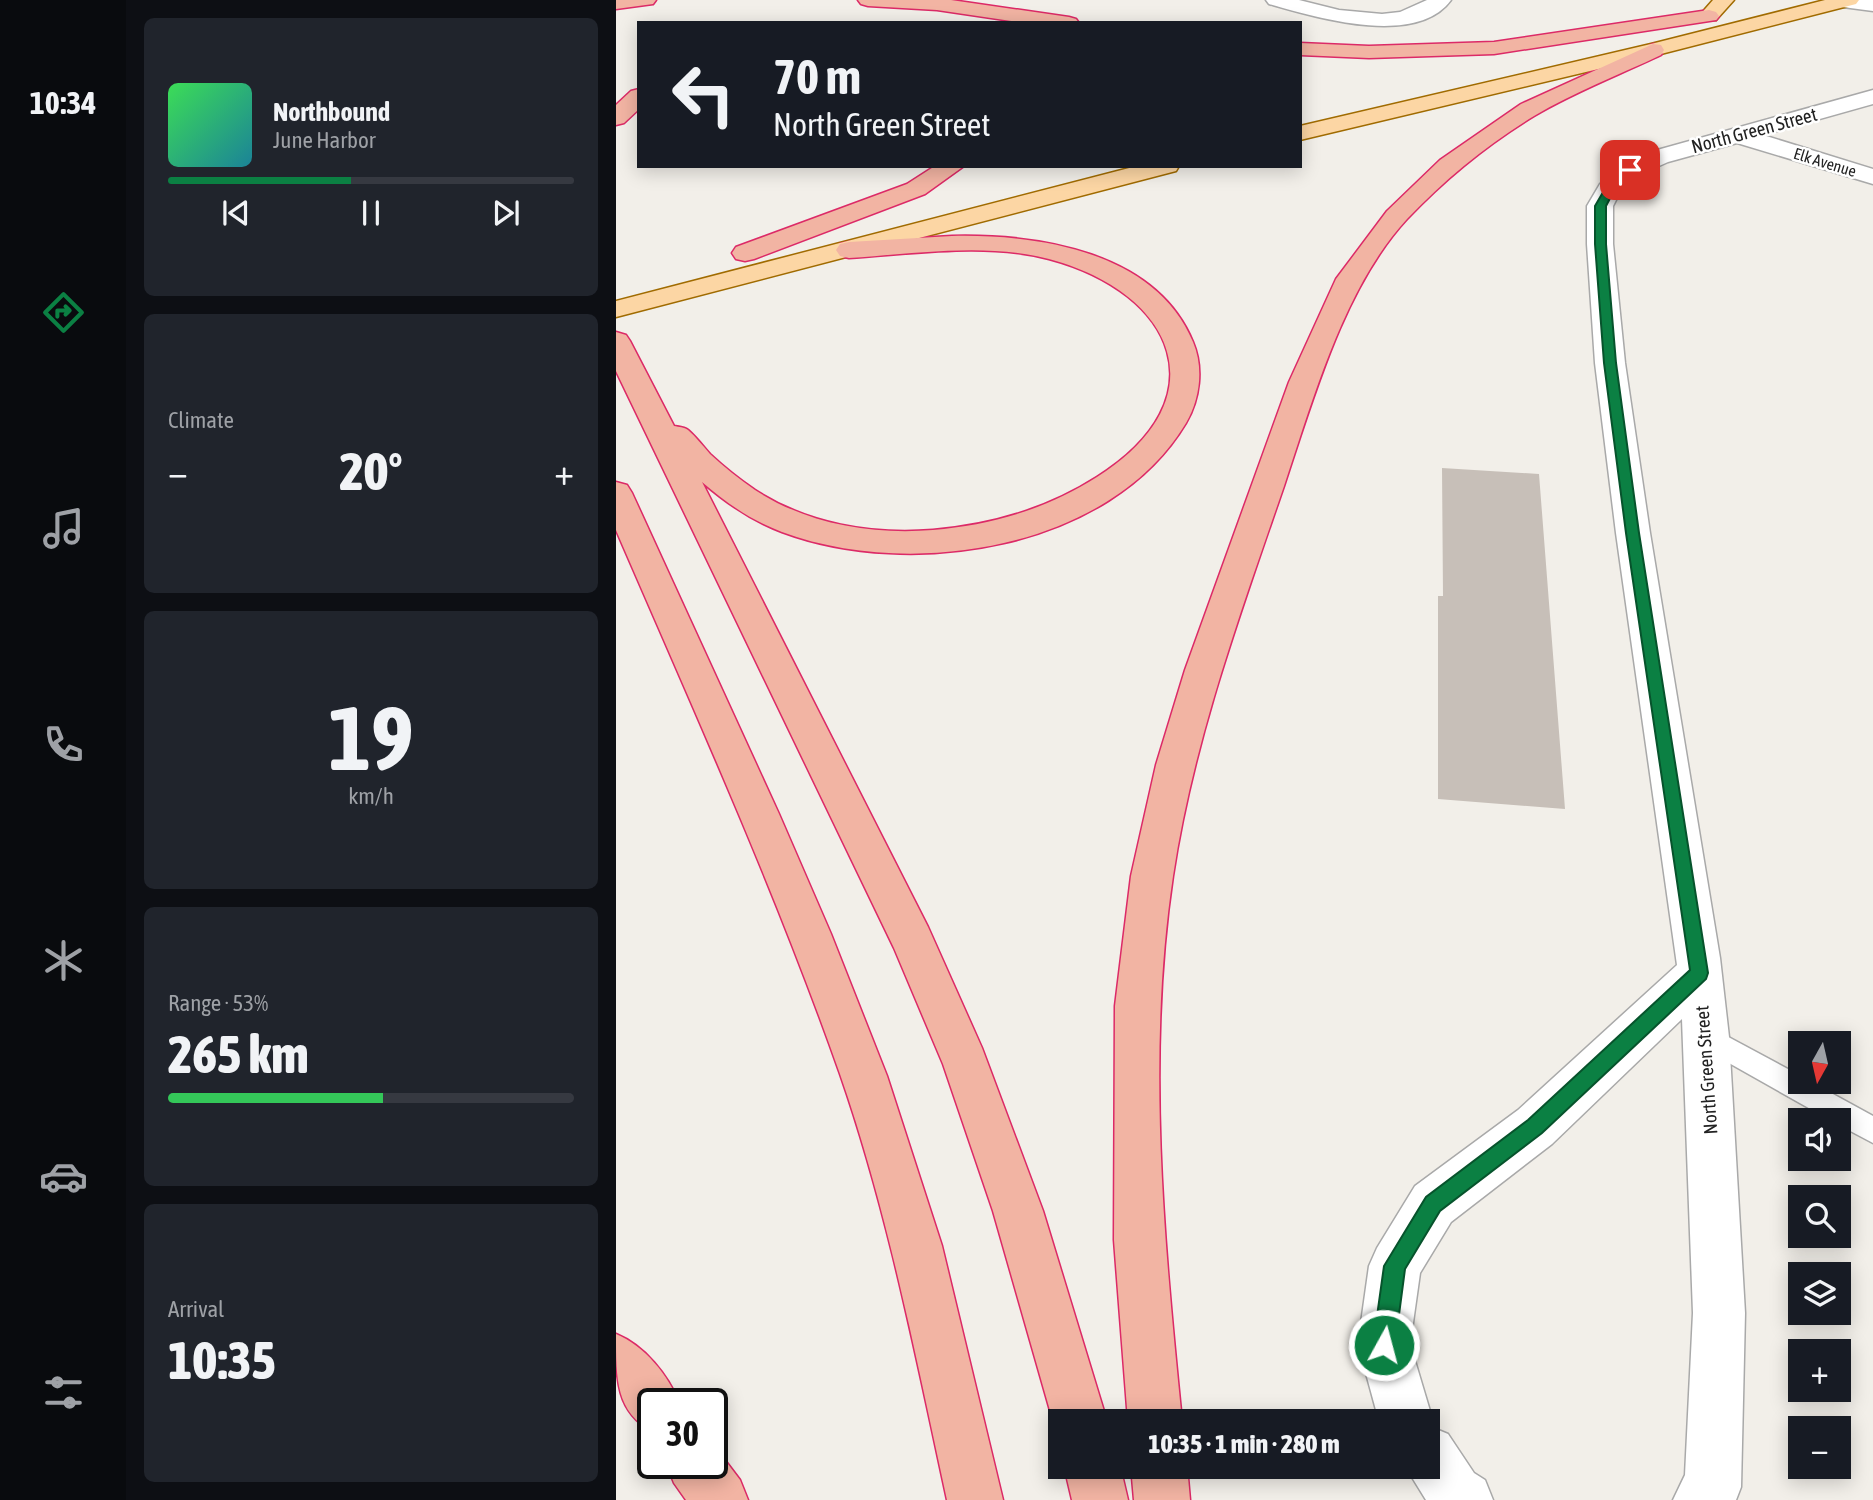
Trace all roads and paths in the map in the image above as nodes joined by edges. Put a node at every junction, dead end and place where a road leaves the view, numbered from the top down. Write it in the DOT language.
graph roads {
  1 [pos="646,0"];
  2 [pos="868,0"];
  3 [pos="908,0"];
  4 [pos="1276,0"];
  5 [pos="1441,0"];
  6 [pos="1845,1"];
  7 [pos="616,2"];
  8 [pos="1873,5"];
  9 [pos="942,6"];
  10 [pos="1731,11"];
  11 [pos="1054,21"];
  12 [pos="1302,49"];
  13 [pos="1653,50"];
  14 [pos="637,98"];
  15 [pos="1302,116"];
  16 [pos="616,118"];
  17 [pos="1844,120"];
  18 [pos="1302,133"];
  19 [pos="1737,135"];
  20 [pos="948,168"];
  21 [pos="1091,168"];
  22 [pos="1159,168"];
  23 [pos="1867,175"];
  24 [pos="849,250"];
  25 [pos="745,265"];
  26 [pos="616,286"];
  27 [pos="616,309"];
  28 [pos="616,341"];
  29 [pos="649,404"];
  30 [pos="616,493"];
  31 [pos="1699,973"];
  32 [pos="1706,1037"];
  33 [pos="1873,1130"];
  34 [pos="616,1361"];
  35 [pos="639,1388"];
  36 [pos="1076,1409"];
  37 [pos="1154,1409"];
  38 [pos="1403,1409"];
  39 [pos="1440,1472"];
  40 [pos="705,1479"];
  41 [pos="1095,1479"];
  42 [pos="1160,1479"];
  43 [pos="1707,1494"];
  44 [pos="720,1500"];
  45 [pos="975,1500"];
  46 [pos="1101,1500"];
  47 [pos="1162,1500"];
  48 [pos="1465,1500"];
  1 -- 7 [label="highway"];
  2 -- 9 [label="highway"];
  3 -- 9 [label="highway"];
  4 -- 5 [label="street"];
  6 -- 8 [label="street"];
  6 -- 10 [label="main road"];
  9 -- 11 [label="highway"];
  10 -- 12 [label="highway"];
  10 -- 13 [label="main road"];
  10 -- 15 [label="main road"];
  13 -- 18 [label="main road"];
  13 -- 37 [label="highway"];
  14 -- 16 [label="highway"];
  17 -- 19 [label="street, North Green Street"];
  17 -- 23 [label="street"];
  19 -- 23 [label="street, Elk Avenue"];
  19 -- 31 [label="street, North Green Street"];
  20 -- 25 [label="highway"];
  21 -- 25 [label="main road"];
  22 -- 24 [label="main road"];
  24 -- 25 [label="main road"];
  24 -- 29 [label="highway"];
  25 -- 26 [label="main road"];
  25 -- 27 [label="main road"];
  28 -- 29 [label="highway"];
  29 -- 36 [label="highway"];
  30 -- 45 [label="highway"];
  31 -- 32 [label="street, North Green Street"];
  31 -- 38 [label="street"];
  32 -- 33 [label="lane"];
  32 -- 43 [label="street, North Green Street"];
  34 -- 35 [label="highway"];
  39 -- 48 [label="street"];
  40 -- 44 [label="highway"];
  41 -- 46 [label="highway"];
  42 -- 47 [label="highway"];
}
